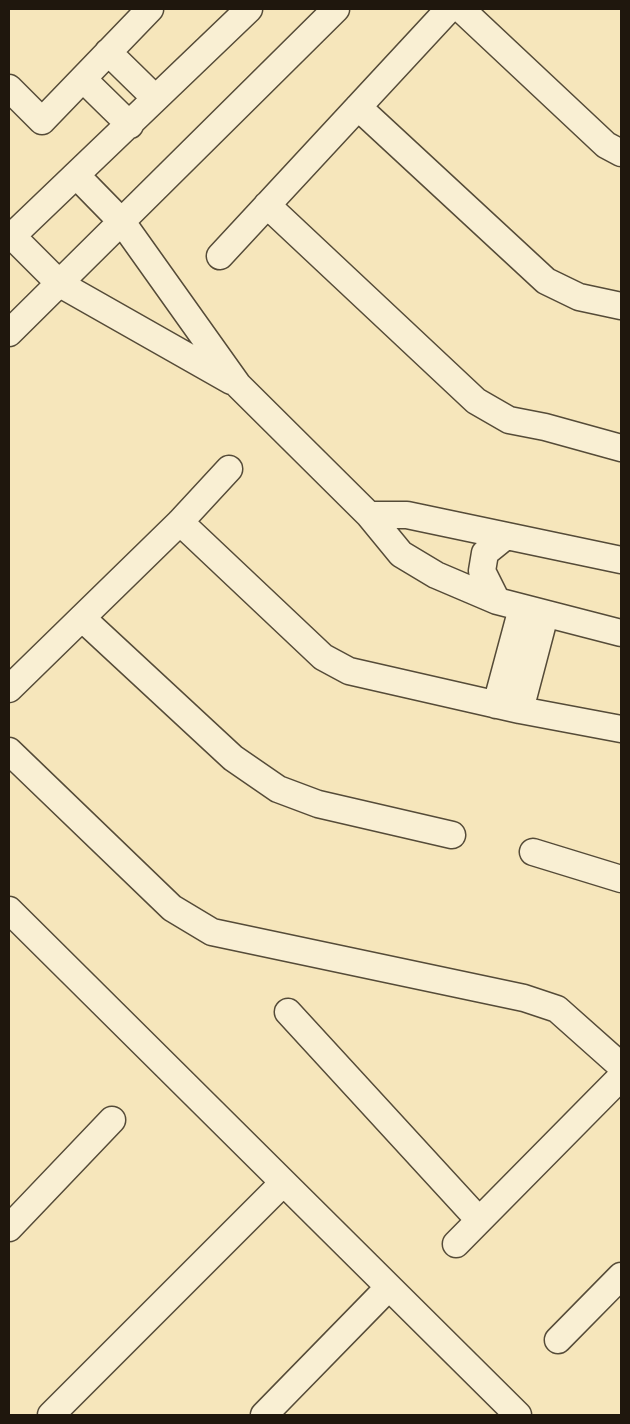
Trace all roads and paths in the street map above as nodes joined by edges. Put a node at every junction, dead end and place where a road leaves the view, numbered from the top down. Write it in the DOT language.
graph roads {
  1 [pos="150,9"];
  2 [pos="249,9"];
  3 [pos="336,9"];
  4 [pos="449,9"];
  5 [pos="461,9"];
  6 [pos="108,52"];
  7 [pos="83,79"];
  8 [pos="9,88"];
  9 [pos="155,98"];
  10 [pos="358,107"];
  11 [pos="130,126"];
  12 [pos="621,154"];
  13 [pos="76,175"];
  14 [pos="267,205"];
  15 [pos="122,222"];
  16 [pos="10,237"];
  17 [pos="220,256"];
  18 [pos="60,284"];
  19 [pos="621,306"];
  20 [pos="9,333"];
  21 [pos="238,385"];
  22 [pos="621,448"];
  23 [pos="229,469"];
  24 [pos="369,515"];
  25 [pos="180,522"];
  26 [pos="506,536"];
  27 [pos="621,560"];
  28 [pos="496,601"];
  29 [pos="534,612"];
  30 [pos="82,618"];
  31 [pos="621,633"];
  32 [pos="9,689"];
  33 [pos="508,707"];
  34 [pos="621,729"];
  35 [pos="9,751"];
  36 [pos="452,835"];
  37 [pos="533,852"];
  38 [pos="621,878"];
  39 [pos="9,910"];
  40 [pos="288,1012"];
  41 [pos="621,1066"];
  42 [pos="621,1077"];
  43 [pos="112,1120"];
  44 [pos="283,1182"];
  45 [pos="479,1220"];
  46 [pos="9,1228"];
  47 [pos="456,1244"];
  48 [pos="621,1276"];
  49 [pos="389,1287"];
  50 [pos="558,1340"];
  51 [pos="51,1415"];
  52 [pos="264,1415"];
  53 [pos="518,1415"];
  1 -- 6 [label="street"];
  2 -- 9 [label="street"];
  3 -- 15 [label="street"];
  4 -- 10 [label="street"];
  5 -- 12 [label="street"];
  6 -- 7 [label="street"];
  6 -- 9 [label="street"];
  7 -- 8 [label="street"];
  7 -- 11 [label="street"];
  9 -- 11 [label="street"];
  10 -- 14 [label="street"];
  10 -- 19 [label="street"];
  11 -- 13 [label="street"];
  13 -- 15 [label="street"];
  13 -- 16 [label="street"];
  14 -- 17 [label="street"];
  14 -- 22 [label="street"];
  15 -- 18 [label="street"];
  15 -- 21 [label="street"];
  16 -- 18 [label="street"];
  18 -- 20 [label="street"];
  18 -- 21 [label="street"];
  21 -- 24 [label="street"];
  23 -- 25 [label="street"];
  24 -- 26 [label="street"];
  24 -- 28 [label="street"];
  25 -- 30 [label="street"];
  25 -- 33 [label="street"];
  26 -- 27 [label="street"];
  26 -- 28 [label="street"];
  28 -- 29 [label="street"];
  29 -- 31 [label="street"];
  29 -- 33 [label="street"];
  30 -- 32 [label="street"];
  30 -- 36 [label="street"];
  33 -- 34 [label="street"];
  35 -- 41 [label="street"];
  37 -- 38 [label="street"];
  39 -- 44 [label="street"];
  40 -- 45 [label="street"];
  42 -- 45 [label="street"];
  43 -- 46 [label="street"];
  44 -- 49 [label="street"];
  44 -- 51 [label="street"];
  45 -- 47 [label="street"];
  48 -- 50 [label="street"];
  49 -- 52 [label="street"];
  49 -- 53 [label="street"];
}
